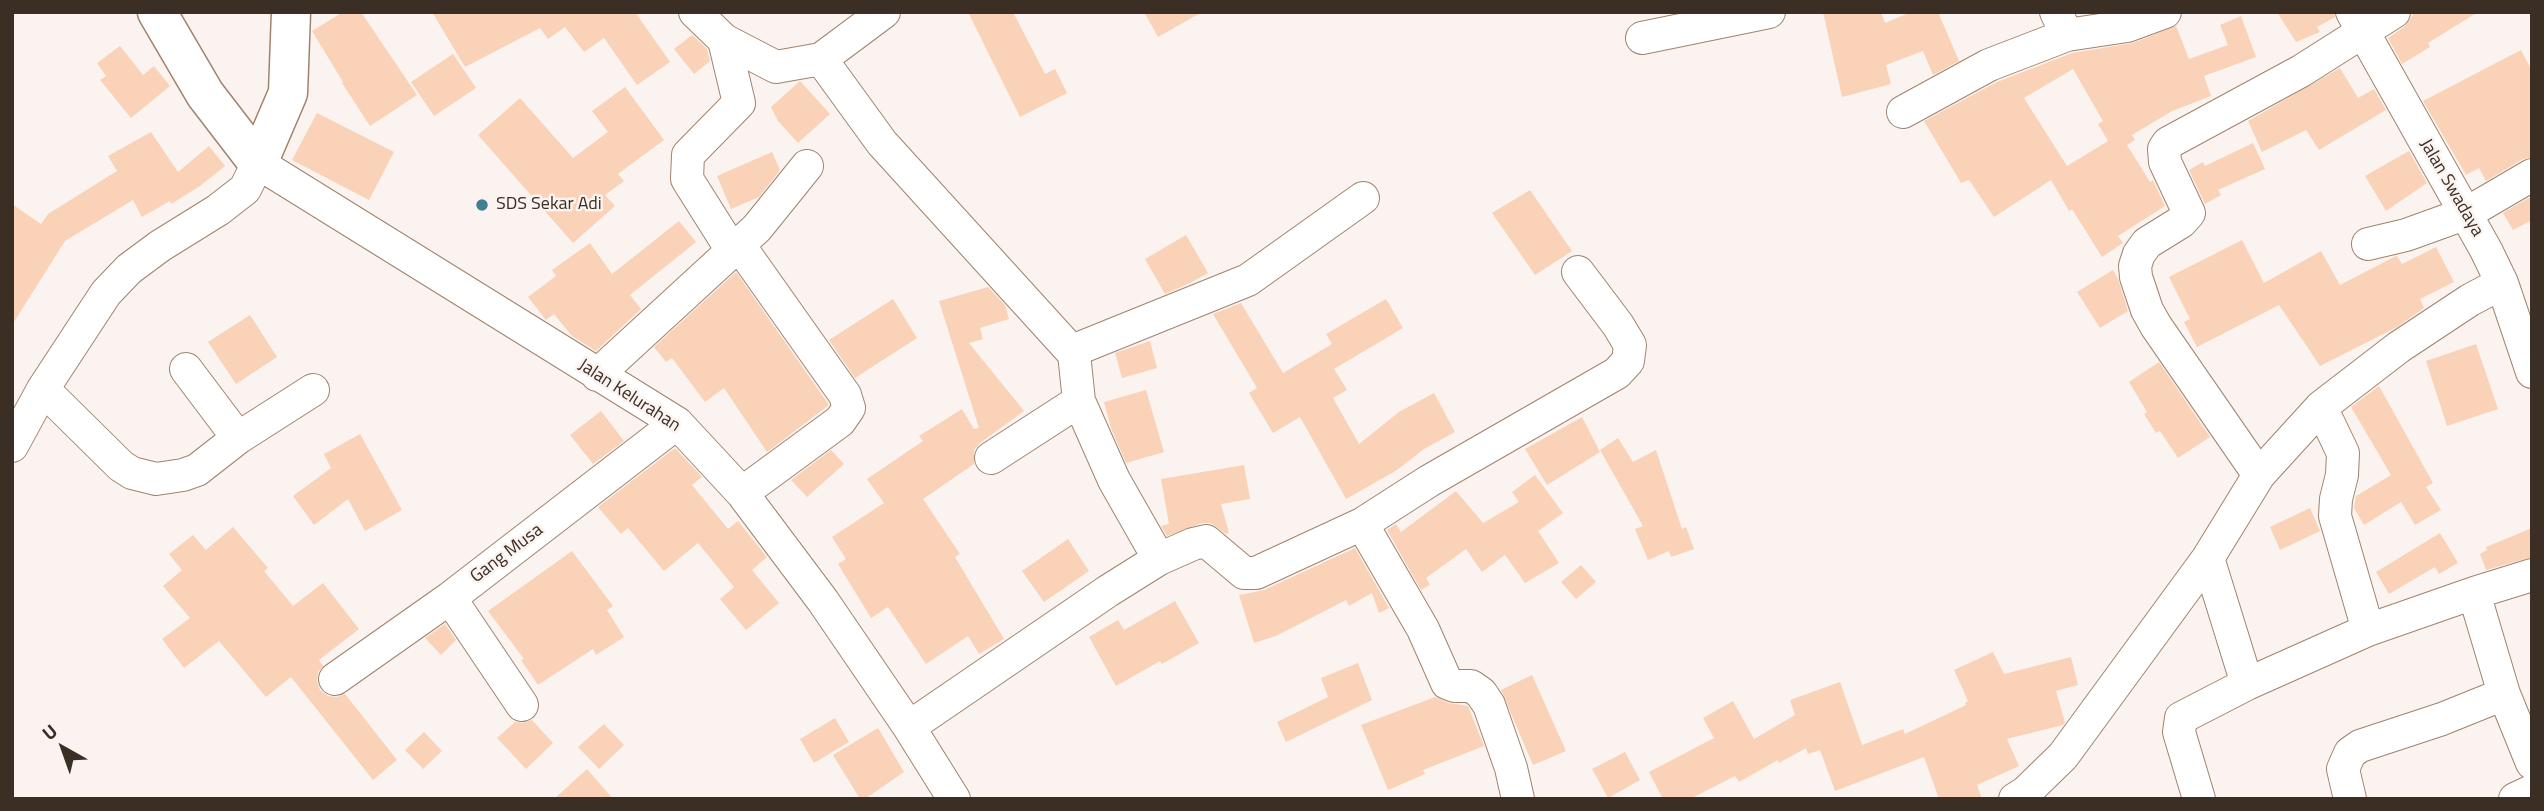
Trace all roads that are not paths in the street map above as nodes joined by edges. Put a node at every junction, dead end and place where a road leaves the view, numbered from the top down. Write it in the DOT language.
graph roads {
  1 [pos="157,12"];
  2 [pos="291,12"];
  3 [pos="695,12"];
  4 [pos="884,12"];
  5 [pos="1769,12"];
  6 [pos="2165,12"];
  7 [pos="2394,12"];
  8 [pos="2357,22"];
  9 [pos="2062,23"];
  10 [pos="1642,38"];
  11 [pos="724,40"];
  12 [pos="821,59"];
  13 [pos="1903,112"];
  14 [pos="258,163"];
  15 [pos="807,166"];
  16 [pos="2532,175"];
  17 [pos="1363,198"];
  18 [pos="2467,213"];
  19 [pos="2368,244"];
  20 [pos="736,249"];
  21 [pos="1578,272"];
  22 [pos="2502,284"];
  23 [pos="1073,354"];
  24 [pos="186,369"];
  25 [pos="2532,372"];
  26 [pos="597,375"];
  27 [pos="43,389"];
  28 [pos="313,390"];
  29 [pos="1079,401"];
  30 [pos="2321,407"];
  31 [pos="677,423"];
  32 [pos="238,438"];
  33 [pos="12,446"];
  34 [pos="991,458"];
  35 [pos="2259,475"];
  36 [pos="743,493"];
  37 [pos="1362,524"];
  38 [pos="2208,558"];
  39 [pos="1159,559"];
  40 [pos="2532,575"];
  41 [pos="2474,593"];
  42 [pos="450,598"];
  43 [pos="2368,630"];
  44 [pos="335,679"];
  45 [pos="2247,684"];
  46 [pos="2504,694"];
  47 [pos="522,705"];
  48 [pos="909,727"];
  49 [pos="2532,763"];
  50 [pos="2532,791"];
  51 [pos="940,794"];
  52 [pos="1518,799"];
  53 [pos="2015,799"];
  54 [pos="2199,799"];
  55 [pos="2350,799"];
  56 [pos="2515,799"];
  1 -- 14 [label="street"];
  2 -- 14 [label="street"];
  3 -- 11 [label="street"];
  4 -- 12 [label="street"];
  5 -- 10 [label="street"];
  6 -- 9 [label="street"];
  7 -- 8 [label="street"];
  8 -- 18 [label="street, Jalan Swadaya"];
  8 -- 35 [label="street"];
  9 -- 13 [label="street"];
  11 -- 12 [label="street"];
  11 -- 20 [label="street"];
  12 -- 23 [label="street"];
  14 -- 26 [label="street, Jalan Kelurahan"];
  14 -- 27 [label="street"];
  15 -- 20 [label="street"];
  16 -- 18 [label="street"];
  17 -- 23 [label="street"];
  18 -- 19 [label="street"];
  18 -- 22 [label="street, Jalan Swadaya"];
  20 -- 26 [label="street"];
  20 -- 36 [label="street"];
  21 -- 37 [label="street"];
  22 -- 25 [label="street, Jalan Swadaya"];
  22 -- 30 [label="street"];
  23 -- 29 [label="street"];
  24 -- 32 [label="street"];
  26 -- 31 [label="street, Jalan Kelurahan"];
  27 -- 32 [label="street"];
  27 -- 33 [label="street"];
  28 -- 32 [label="street"];
  29 -- 34 [label="street"];
  29 -- 39 [label="street"];
  30 -- 35 [label="street"];
  30 -- 43 [label="street"];
  31 -- 36 [label="street, Jalan Kelurahan"];
  31 -- 42 [label="street, Gang Musa"];
  35 -- 38 [label="street"];
  36 -- 48 [label="street, Jalan Kelurahan"];
  37 -- 39 [label="street"];
  37 -- 52 [label="street"];
  38 -- 45 [label="street"];
  38 -- 53 [label="street"];
  39 -- 48 [label="street"];
  40 -- 41 [label="street"];
  41 -- 43 [label="street"];
  41 -- 46 [label="street"];
  42 -- 44 [label="street, Gang Musa"];
  42 -- 47 [label="street"];
  43 -- 45 [label="street"];
  45 -- 54 [label="street"];
  46 -- 49 [label="street"];
  46 -- 55 [label="street"];
  48 -- 51 [label="street, Jalan Kelurahan"];
  50 -- 56 [label="street"];
}
